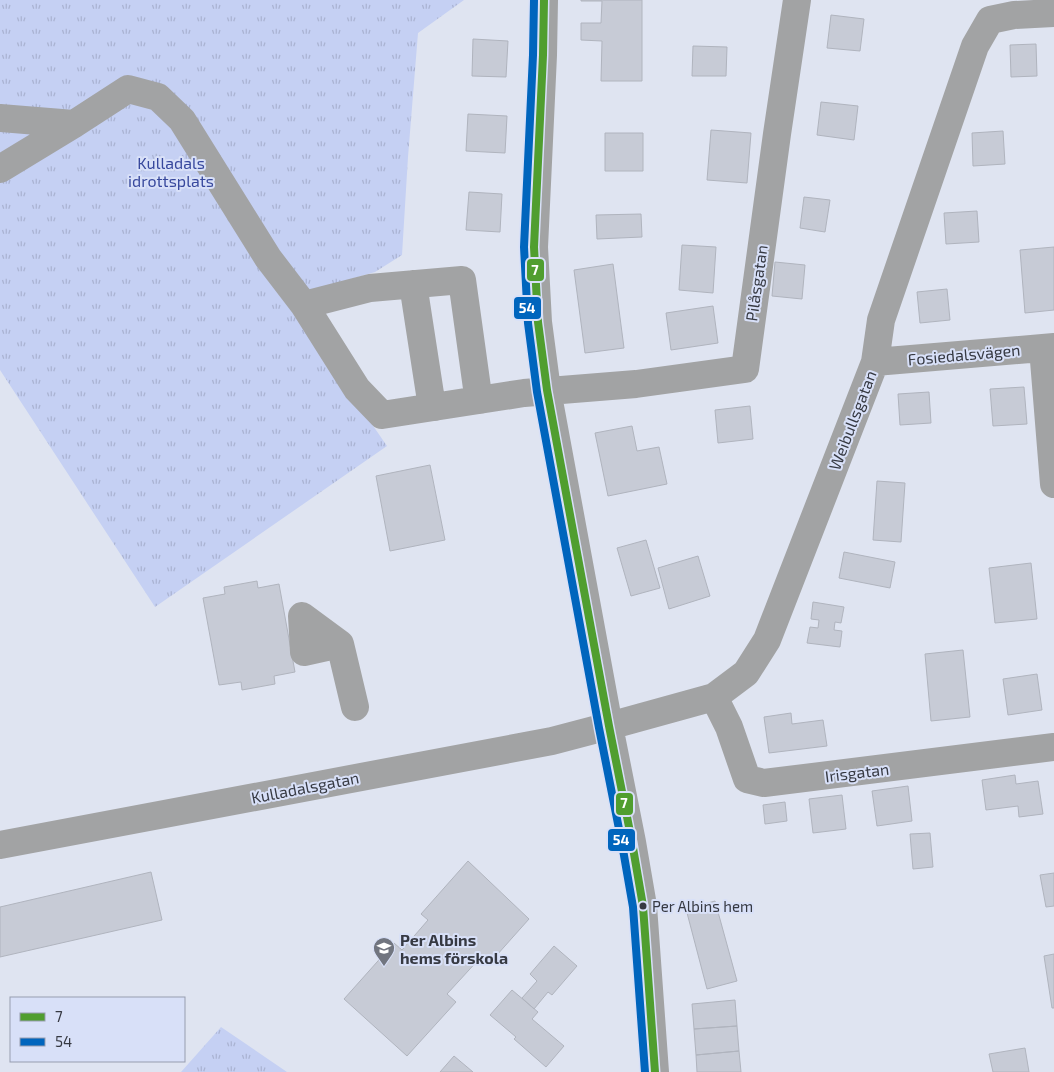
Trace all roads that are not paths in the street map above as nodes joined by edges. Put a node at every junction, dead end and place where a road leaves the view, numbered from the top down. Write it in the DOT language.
graph roads {
  1 [pos="544,0"];
  2 [pos="797,0"];
  3 [pos="1054,13"];
  4 [pos="0,118"];
  5 [pos="74,124"];
  6 [pos="0,169"];
  7 [pos="413,284"];
  8 [pos="304,305"];
  9 [pos="1048,348"];
  10 [pos="875,362"];
  11 [pos="547,390"];
  12 [pos="480,400"];
  13 [pos="435,407"];
  14 [pos="1054,484"];
  15 [pos="340,644"];
  16 [pos="714,698"];
  17 [pos="355,708"];
  18 [pos="609,726"];
  19 [pos="1054,747"];
  20 [pos="0,845"];
  21 [pos="655,1072"];
  1 -- 11 [label="street"];
  2 -- 11 [label="street, Pilåsgatan"];
  3 -- 10 [label="street, Weibullsgatan"];
  4 -- 5 [label="street"];
  5 -- 6 [label="street"];
  5 -- 8 [label="street"];
  7 -- 8 [label="street"];
  7 -- 12 [label="street"];
  7 -- 13 [label="street"];
  8 -- 13 [label="street"];
  9 -- 10 [label="street, Fosiedalsvägen"];
  9 -- 14 [label="street"];
  10 -- 16 [label="street, Weibullsgatan"];
  11 -- 12 [label="street"];
  11 -- 18 [label="street"];
  12 -- 13 [label="street"];
  15 -- 17 [label="street"];
  16 -- 18 [label="street, Weibullsgatan"];
  16 -- 19 [label="street, Irisgatan"];
  18 -- 20 [label="street, Kulladalsgatan"];
  18 -- 21 [label="street"];
}
